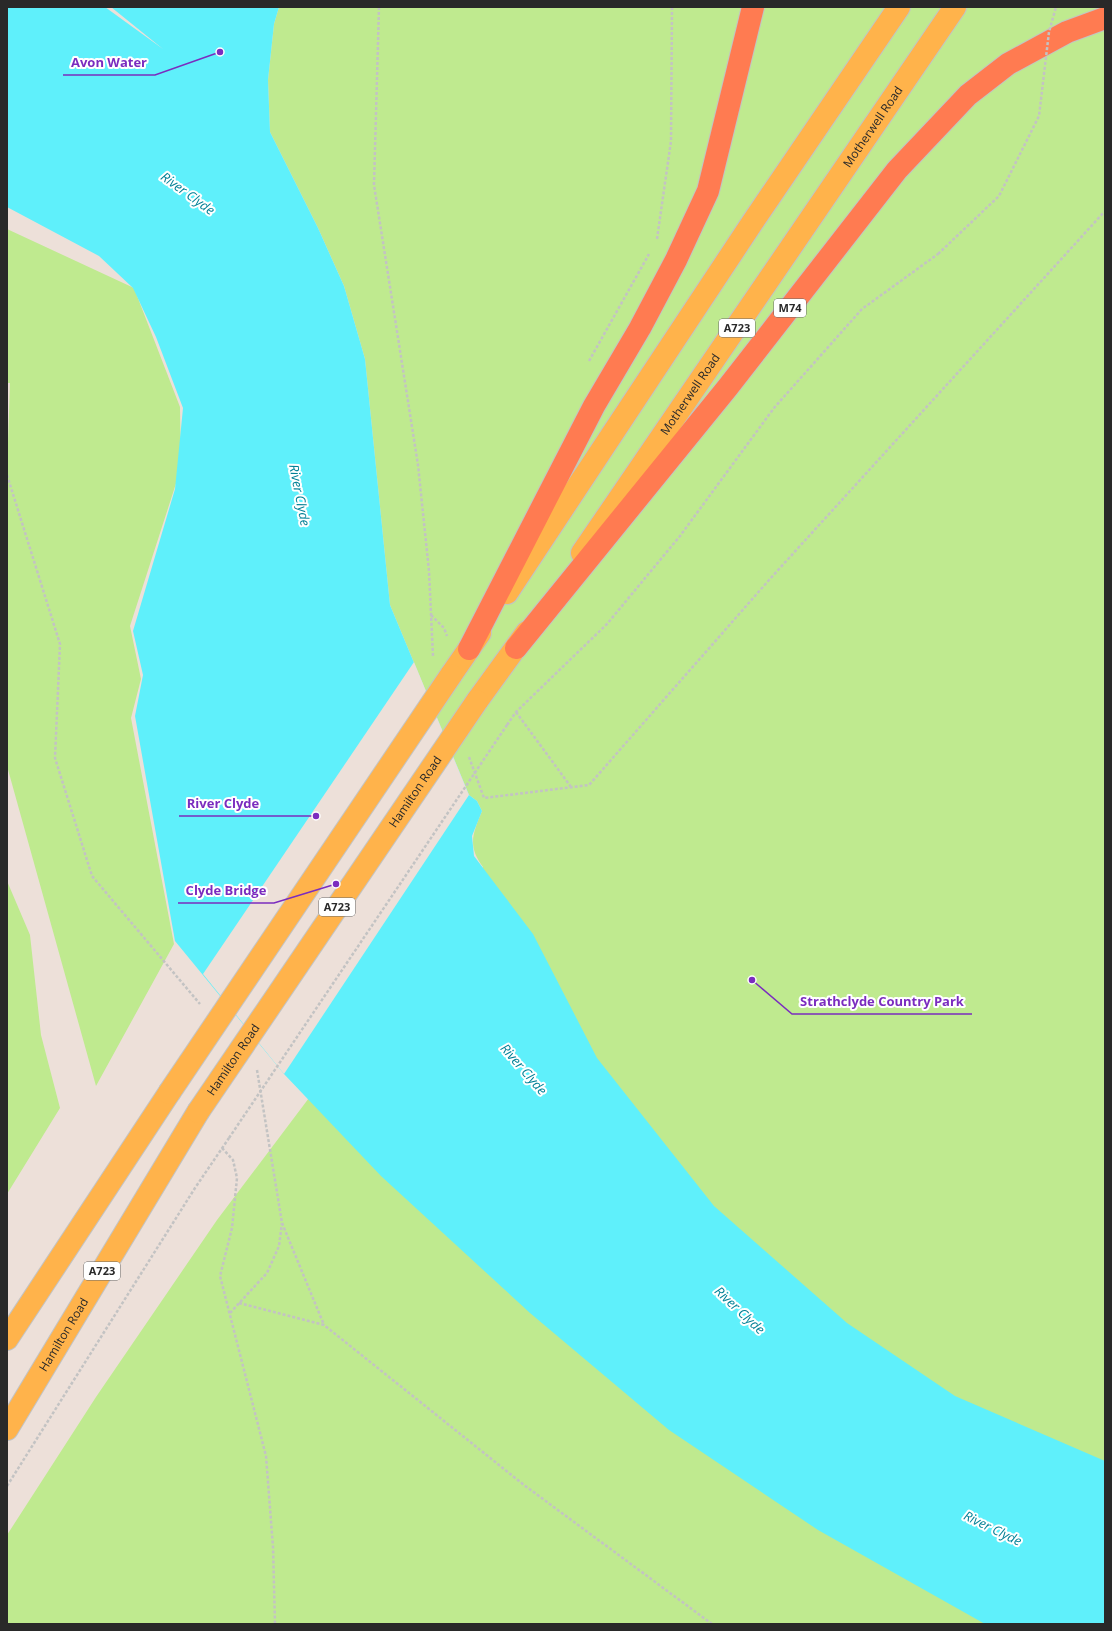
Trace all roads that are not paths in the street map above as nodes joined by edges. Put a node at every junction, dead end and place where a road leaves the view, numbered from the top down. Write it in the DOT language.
graph roads {
  1 [pos="753,7"];
  2 [pos="899,7"];
  3 [pos="955,7"];
  4 [pos="1105,18"];
  5 [pos="516,648"];
  6 [pos="469,649"];
  7 [pos="477,701"];
  8 [pos="7,1339"];
  9 [pos="7,1429"];
  1 -- 6 [label="highway"];
  2 -- 6 [label="main road, A723"];
  3 -- 5 [label="main road, Motherwell Road / A723"];
  4 -- 5 [label="highway, M74"];
  5 -- 7 [label="main road, Motherwell Road / A723"];
  6 -- 8 [label="main road, A723, bridge"];
  7 -- 9 [label="main road, Hamilton Road / A723, bridge"];
}
